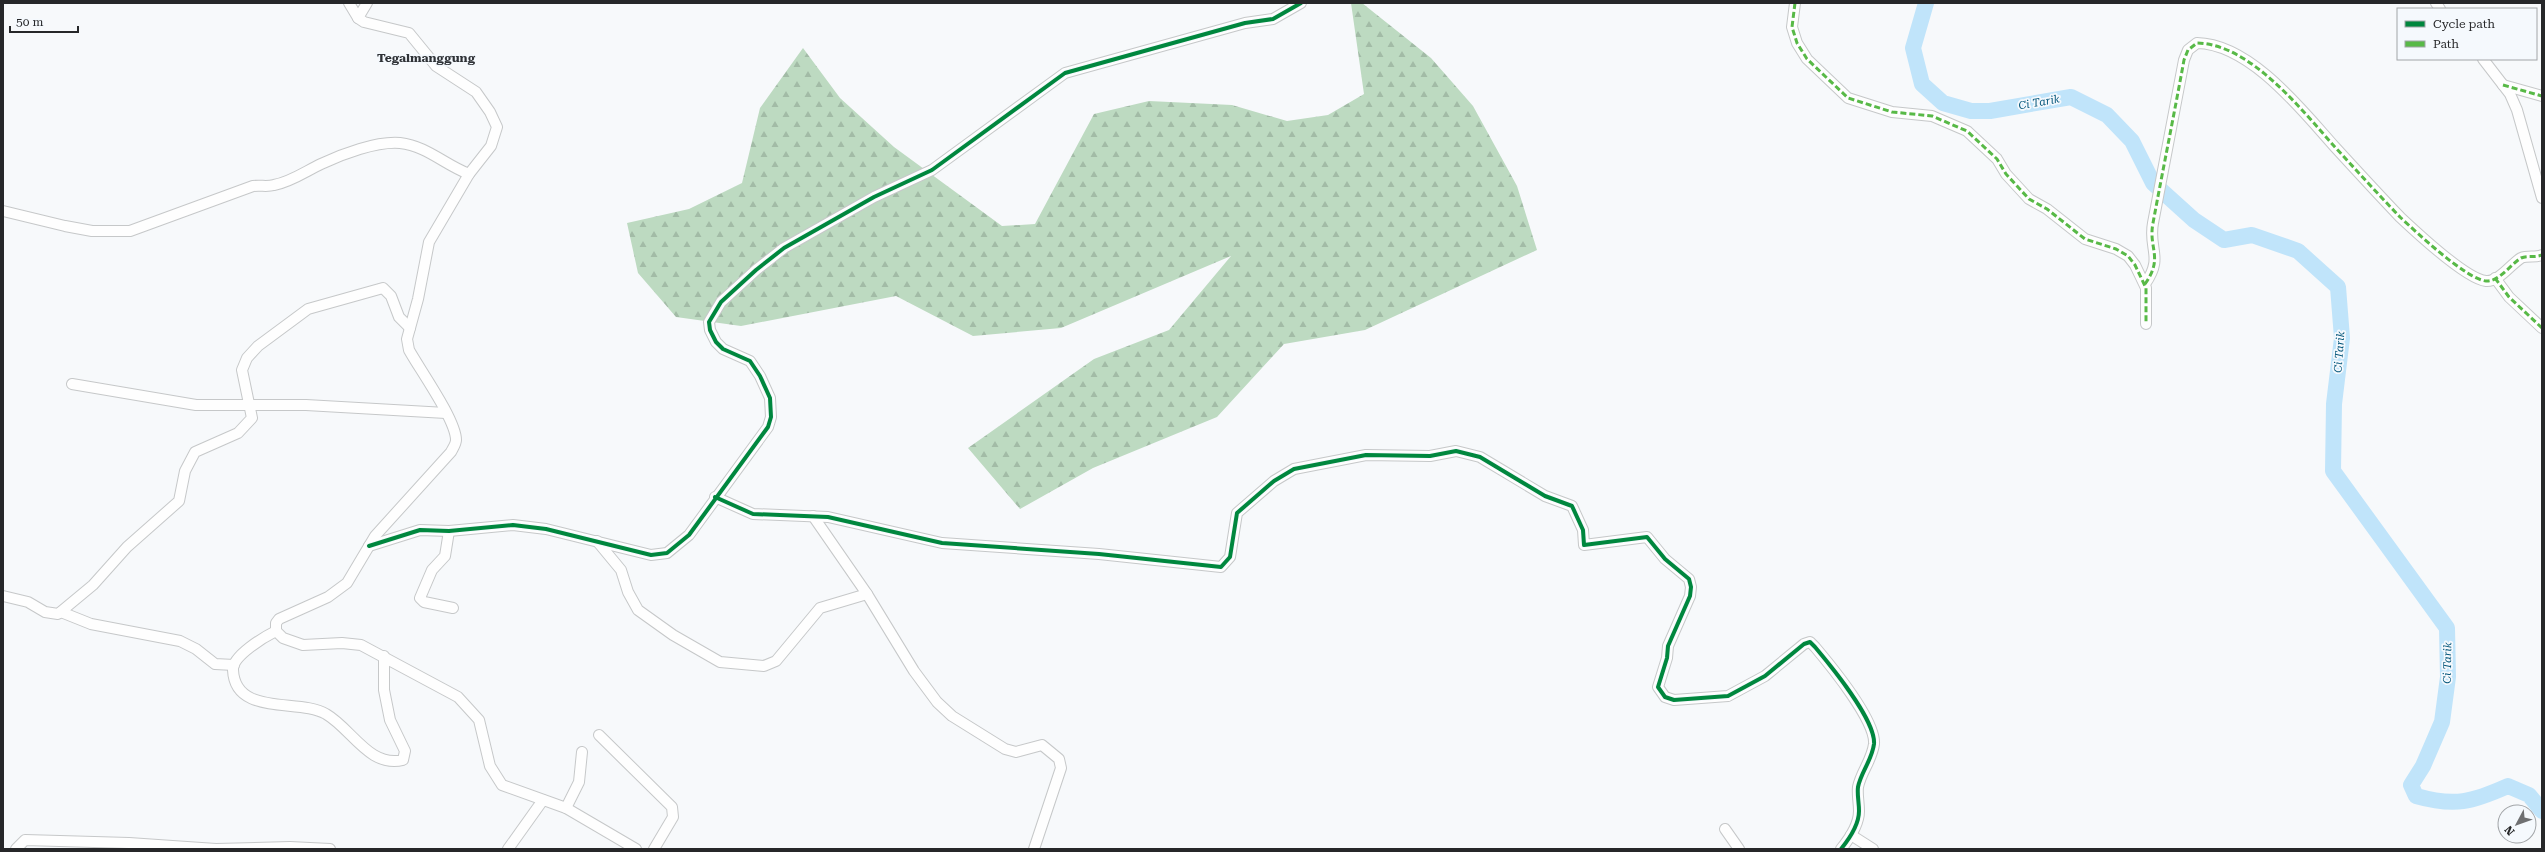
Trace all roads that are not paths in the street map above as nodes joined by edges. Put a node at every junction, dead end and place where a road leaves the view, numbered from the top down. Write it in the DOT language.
graph roads {
  1 [pos="350,3"];
  2 [pos="366,3"];
  3 [pos="1300,3"];
  4 [pos="1795,3"];
  5 [pos="358,18"];
  6 [pos="2484,60"];
  7 [pos="2503,85"];
  8 [pos="2542,96"];
  9 [pos="469,174"];
  10 [pos="2542,198"];
  11 [pos="3,210"];
  12 [pos="2542,255"];
  13 [pos="2496,278"];
  14 [pos="2145,284"];
  15 [pos="2146,324"];
  16 [pos="410,328"];
  17 [pos="2542,328"];
  18 [pos="72,384"];
  19 [pos="250,406"];
  20 [pos="446,413"];
  21 [pos="715,497"];
  22 [pos="813,516"];
  23 [pos="448,531"];
  24 [pos="597,541"];
  25 [pos="369,546"];
  26 [pos="867,594"];
  27 [pos="3,596"];
  28 [pos="453,608"];
  29 [pos="61,612"];
  30 [pos="276,631"];
  31 [pos="384,656"];
  32 [pos="234,665"];
  33 [pos="599,735"];
  34 [pos="582,752"];
  35 [pos="544,800"];
  36 [pos="566,808"];
  37 [pos="1725,829"];
  38 [pos="1851,835"];
  39 [pos="16,849"];
  40 [pos="330,849"];
  41 [pos="508,849"];
  42 [pos="636,849"];
  43 [pos="654,849"];
  44 [pos="1034,849"];
  45 [pos="1739,849"];
  46 [pos="1842,849"];
  47 [pos="1873,849"];
  1 -- 5 [label="street"];
  2 -- 5 [label="street"];
  3 -- 21 [label="street"];
  4 -- 14 [label="street"];
  5 -- 9 [label="street"];
  6 -- 7 [label="street"];
  7 -- 8 [label="street"];
  7 -- 10 [label="street"];
  9 -- 11 [label="street"];
  9 -- 16 [label="street"];
  12 -- 13 [label="street"];
  13 -- 14 [label="street"];
  13 -- 17 [label="street"];
  14 -- 15 [label="street"];
  16 -- 19 [label="street"];
  16 -- 20 [label="street"];
  18 -- 19 [label="street"];
  19 -- 20 [label="street"];
  19 -- 29 [label="street"];
  20 -- 25 [label="street"];
  21 -- 22 [label="street"];
  21 -- 24 [label="street"];
  22 -- 26 [label="street"];
  22 -- 38 [label="street"];
  23 -- 24 [label="street"];
  23 -- 25 [label="street"];
  23 -- 28 [label="street"];
  24 -- 26 [label="street"];
  25 -- 30 [label="street"];
  26 -- 44 [label="street"];
  27 -- 29 [label="street"];
  29 -- 32 [label="street"];
  30 -- 31 [label="street"];
  30 -- 32 [label="street"];
  31 -- 32 [label="street"];
  31 -- 35 [label="street"];
  33 -- 43 [label="street"];
  34 -- 36 [label="street"];
  35 -- 36 [label="street"];
  35 -- 41 [label="street"];
  36 -- 42 [label="street"];
  37 -- 45 [label="street"];
  38 -- 46 [label="street"];
  38 -- 47 [label="street"];
  39 -- 40 [label="street"];
}
